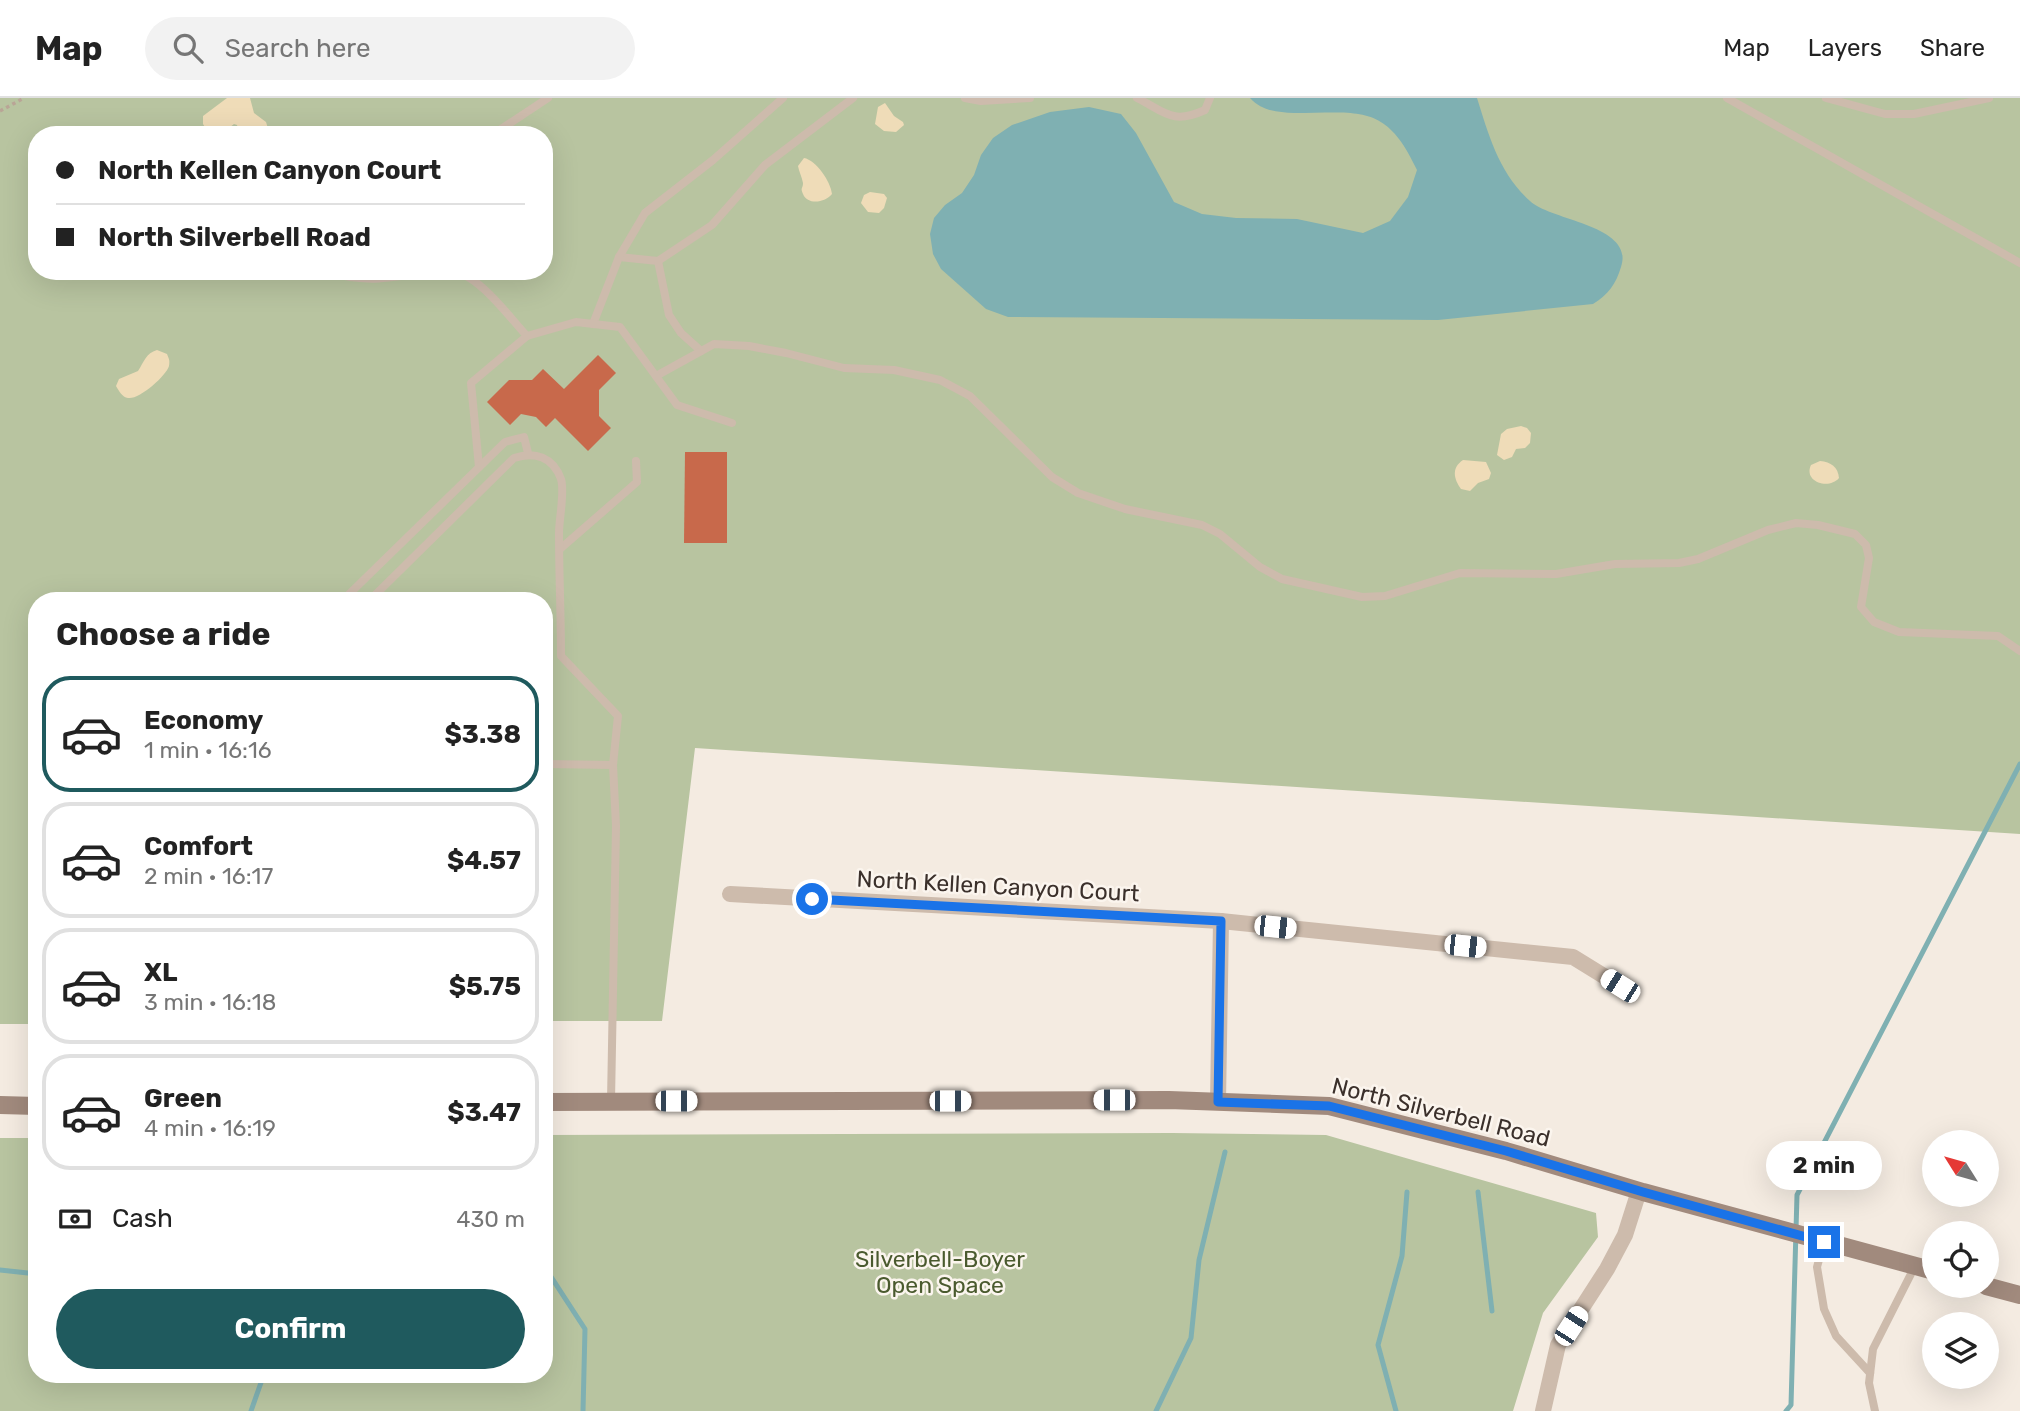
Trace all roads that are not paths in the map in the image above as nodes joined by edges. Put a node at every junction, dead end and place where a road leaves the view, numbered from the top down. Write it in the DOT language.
graph roads {
  1 [pos="548,98"];
  2 [pos="783,98"];
  3 [pos="853,98"];
  4 [pos="965,98"];
  5 [pos="1030,98"];
  6 [pos="1137,98"];
  7 [pos="1210,98"];
  8 [pos="1727,98"];
  9 [pos="1826,98"];
  10 [pos="1989,98"];
  11 [pos="506,126"];
  12 [pos="620,257"];
  13 [pos="658,261"];
  14 [pos="2020,263"];
  15 [pos="473,280"];
  16 [pos="593,324"];
  17 [pos="527,336"];
  18 [pos="701,351"];
  19 [pos="656,376"];
  20 [pos="732,424"];
  21 [pos="528,453"];
  22 [pos="636,461"];
  23 [pos="479,467"];
  24 [pos="559,549"];
  25 [pos="351,592"];
  26 [pos="378,592"];
  27 [pos="2020,651"];
  28 [pos="553,764"];
  29 [pos="613,765"];
  30 [pos="730,894"];
  31 [pos="1221,921"];
  32 [pos="1620,986"];
  33 [pos="611,1101"];
  34 [pos="553,1102"];
  35 [pos="1218,1102"];
  36 [pos="0,1105"];
  37 [pos="28,1105"];
  38 [pos="1639,1191"];
  39 [pos="1824,1242"];
  40 [pos="1915,1266"];
  41 [pos="1922,1268"];
  42 [pos="1999,1289"];
  43 [pos="2020,1295"];
  44 [pos="1870,1373"];
  45 [pos="1544,1411"];
  46 [pos="1875,1411"];
  1 -- 11 [label="lane"];
  2 -- 12 [label="lane"];
  3 -- 13 [label="lane"];
  4 -- 5 [label="lane"];
  6 -- 7 [label="lane"];
  8 -- 14 [label="lane"];
  9 -- 10 [label="lane"];
  12 -- 13 [label="lane"];
  12 -- 16 [label="lane"];
  13 -- 18 [label="lane"];
  15 -- 17 [label="lane"];
  16 -- 17 [label="lane"];
  16 -- 19 [label="lane"];
  17 -- 23 [label="lane"];
  18 -- 19 [label="lane"];
  18 -- 27 [label="lane"];
  19 -- 20 [label="lane"];
  21 -- 23 [label="lane"];
  21 -- 24 [label="lane"];
  21 -- 26 [label="lane"];
  22 -- 24 [label="lane"];
  23 -- 25 [label="lane"];
  24 -- 29 [label="lane"];
  28 -- 29 [label="lane"];
  29 -- 33 [label="lane"];
  30 -- 31 [label="street, North Kellen Canyon Court"];
  31 -- 32 [label="street, North Kellen Canyon Court"];
  31 -- 35 [label="street"];
  33 -- 34 [label="main road, North Silverbell Road"];
  33 -- 35 [label="main road, North Silverbell Road"];
  35 -- 38 [label="main road, North Silverbell Road"];
  36 -- 37 [label="main road"];
  38 -- 39 [label="main road, North Silverbell Road"];
  38 -- 45 [label="street"];
  39 -- 40 [label="main road, North Silverbell Road"];
  39 -- 44 [label="lane"];
  40 -- 41 [label="main road, North Silverbell Road"];
  40 -- 44 [label="lane"];
  42 -- 43 [label="main road"];
  44 -- 46 [label="lane"];
}
